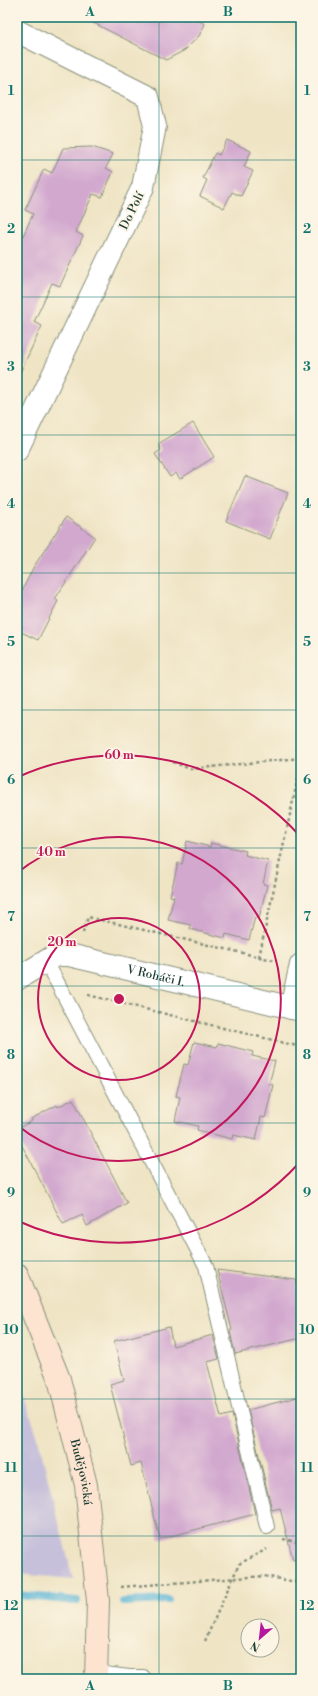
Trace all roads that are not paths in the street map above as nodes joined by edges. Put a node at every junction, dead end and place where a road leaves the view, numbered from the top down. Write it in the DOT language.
graph roads {
  1 [pos="17,31"];
  2 [pos="17,450"];
  3 [pos="46,961"];
  4 [pos="301,965"];
  5 [pos="17,979"];
  6 [pos="296,1009"];
  7 [pos="17,1274"];
  8 [pos="267,1527"];
  9 [pos="96,1676"];
  10 [pos="144,1679"];
  1 -- 2 [label="street, Do Polí"];
  3 -- 5 [label="street, V Roháči I."];
  3 -- 6 [label="street, V Roháči I."];
  3 -- 8 [label="lane"];
  4 -- 6 [label="street"];
  7 -- 9 [label="main road, Budějovická"];
  9 -- 10 [label="lane"];
}
